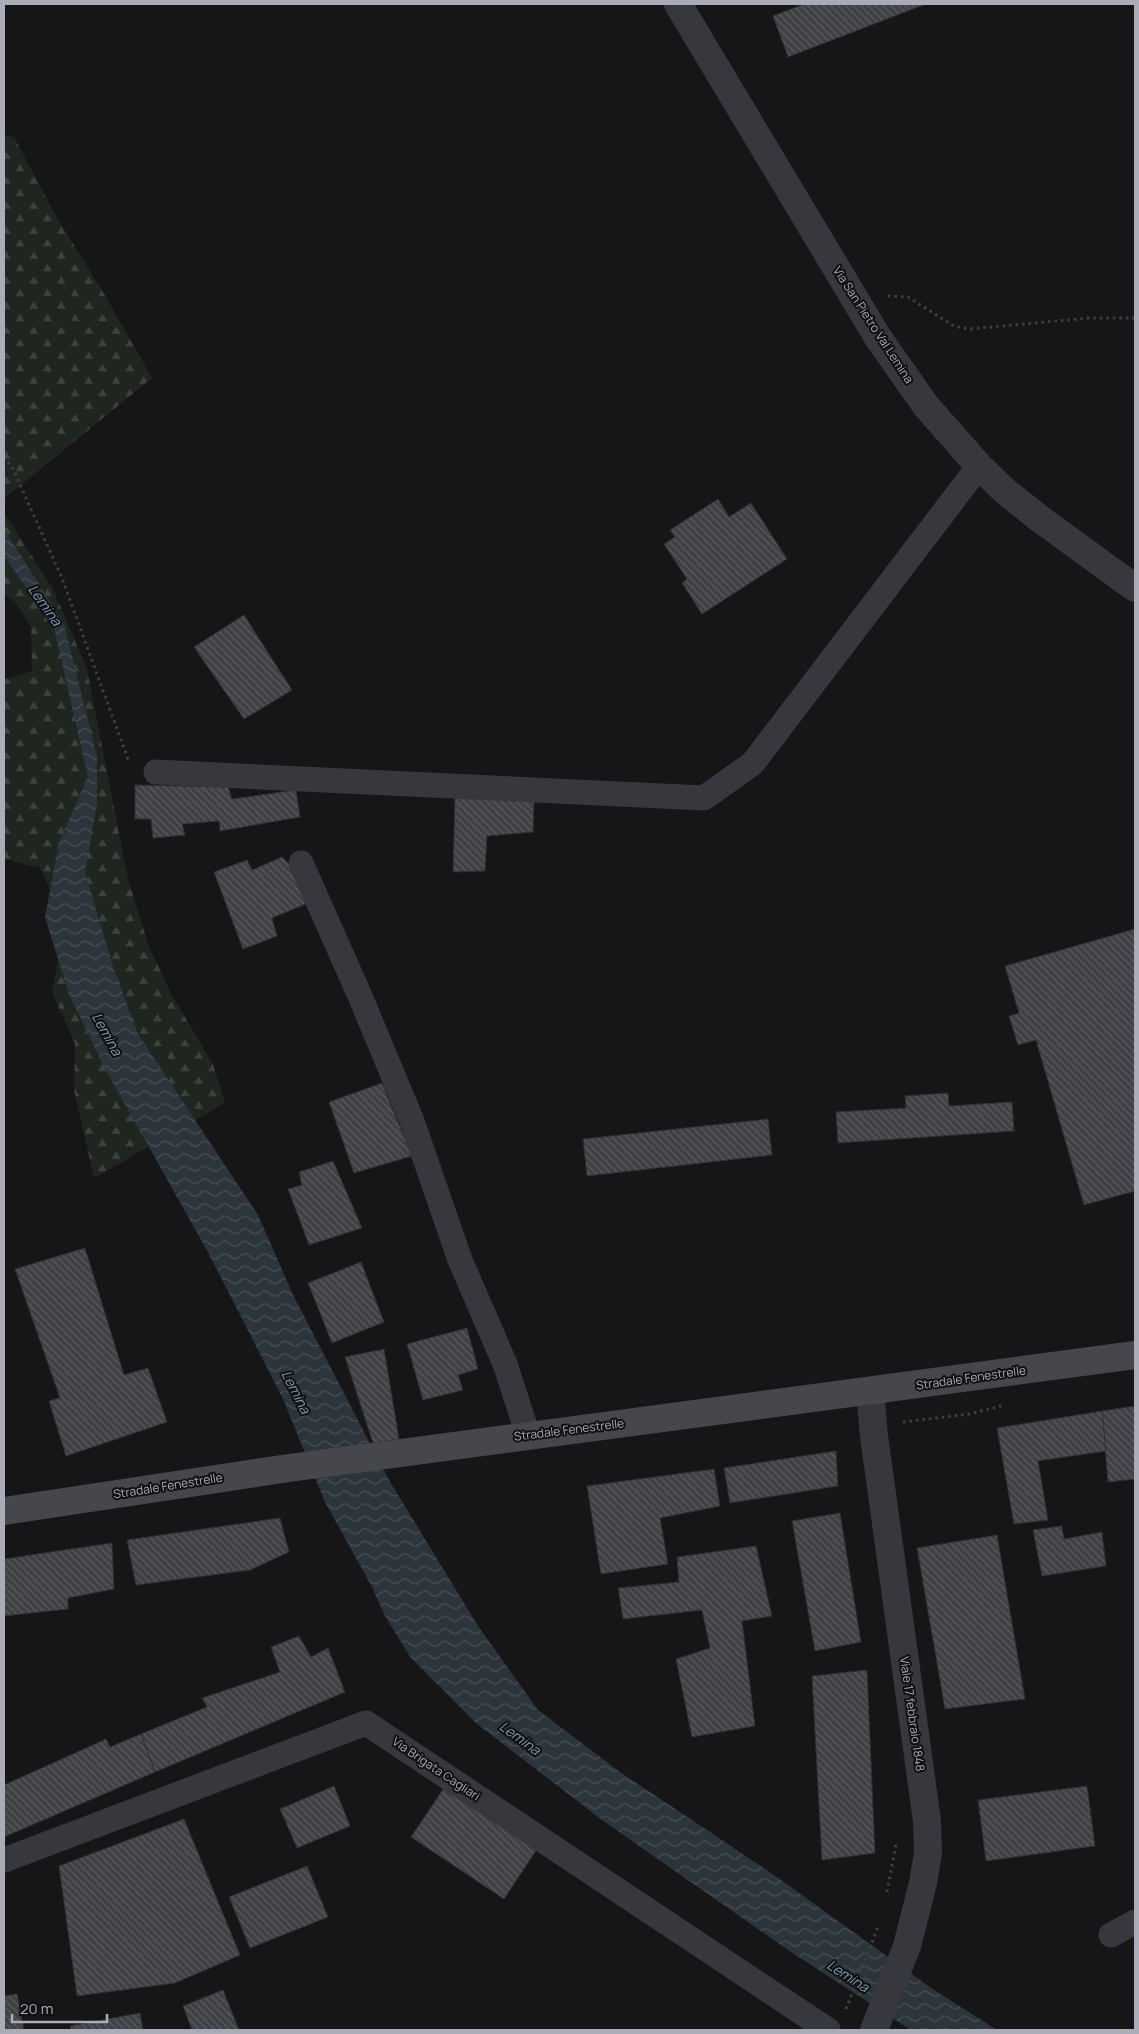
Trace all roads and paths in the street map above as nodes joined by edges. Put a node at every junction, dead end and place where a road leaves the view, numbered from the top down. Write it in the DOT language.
graph roads {
  1 [pos="678,4"];
  2 [pos="885,296"];
  3 [pos="1135,318"];
  4 [pos="4,457"];
  5 [pos="979,466"];
  6 [pos="1135,588"];
  7 [pos="156,772"];
  8 [pos="301,863"];
  9 [pos="1135,1355"];
  10 [pos="870,1391"];
  11 [pos="528,1435"];
  12 [pos="4,1511"];
  13 [pos="4,1860"];
  14 [pos="1135,1922"];
  15 [pos="877,1930"];
  16 [pos="1111,1936"];
  17 [pos="847,2008"];
  18 [pos="875,2027"];
  19 [pos="828,2030"];
  1 -- 5 [label="street, Via San Pietro Val Lemina"];
  2 -- 3 [label="path"];
  4 -- 7 [label="path"];
  5 -- 6 [label="street, Via San Pietro Val Lemina"];
  5 -- 7 [label="street"];
  8 -- 11 [label="street"];
  9 -- 10 [label="main road, Stradale Fenestrelle"];
  10 -- 11 [label="main road, Stradale Fenestrelle"];
  10 -- 18 [label="street, Viale 17 febbraio 1848"];
  11 -- 12 [label="main road, Stradale Fenestrelle"];
  13 -- 19 [label="street, Via Brigata Cagliari"];
  14 -- 16 [label="street"];
  15 -- 17 [label="path"];
}
